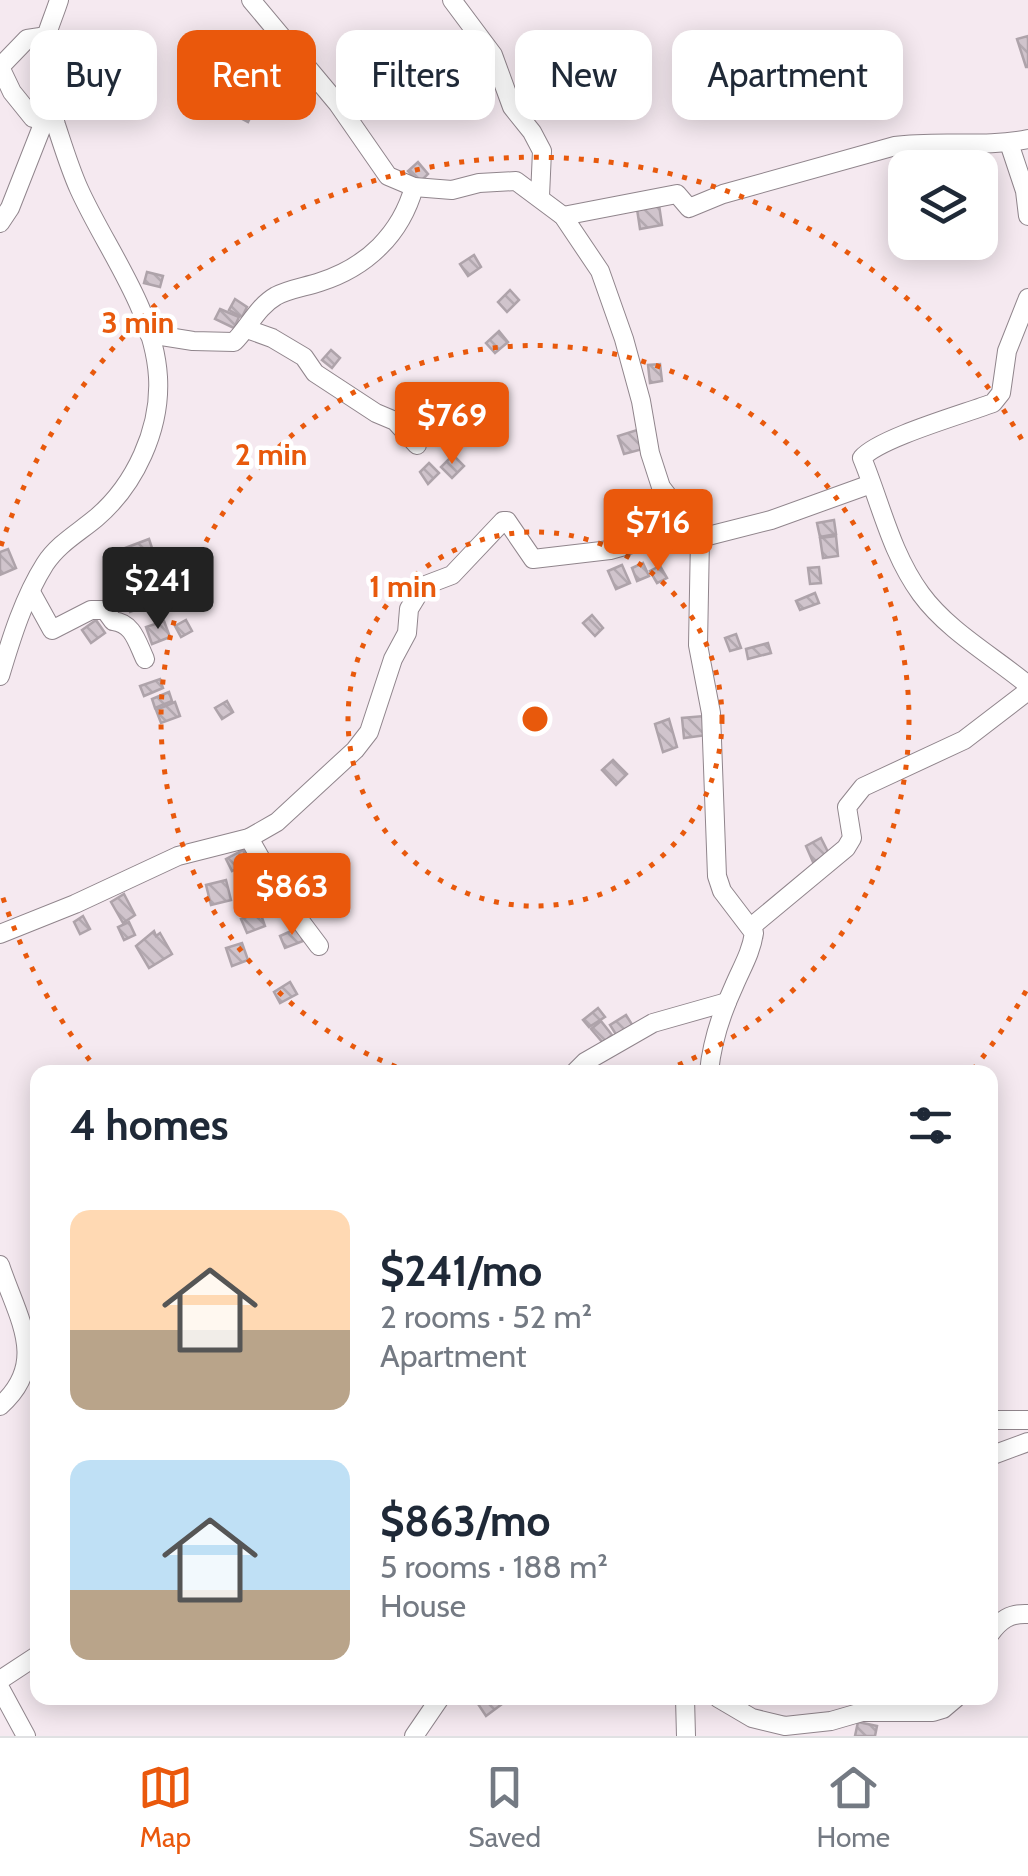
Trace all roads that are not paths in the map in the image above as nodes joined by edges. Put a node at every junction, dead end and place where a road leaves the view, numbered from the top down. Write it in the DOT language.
graph roads {
  1 [pos="59,0"];
  2 [pos="251,0"];
  3 [pos="452,0"];
  4 [pos="49,30"];
  5 [pos="30,39"];
  6 [pos="0,67"];
  7 [pos="30,114"];
  8 [pos="48,120"];
  9 [pos="50,120"];
  10 [pos="1019,141"];
  11 [pos="414,187"];
  12 [pos="540,196"];
  13 [pos="563,216"];
  14 [pos="1028,216"];
  15 [pos="2,217"];
  16 [pos="1028,298"];
  17 [pos="247,328"];
  18 [pos="149,334"];
  19 [pos="416,445"];
  20 [pos="871,484"];
  21 [pos="685,520"];
  22 [pos="700,538"];
  23 [pos="32,592"];
  24 [pos="145,658"];
  25 [pos="0,676"];
  26 [pos="1028,688"];
  27 [pos="250,838"];
  28 [pos="751,927"];
  29 [pos="0,934"];
  30 [pos="319,946"];
  31 [pos="726,1002"];
  32 [pos="582,1065"];
  33 [pos="709,1065"];
  34 [pos="0,1265"];
  35 [pos="30,1368"];
  36 [pos="30,1379"];
  37 [pos="0,1406"];
  38 [pos="998,1420"];
  39 [pos="1028,1420"];
  40 [pos="1028,1442"];
  41 [pos="998,1453"];
  42 [pos="1028,1614"];
  43 [pos="998,1622"];
  44 [pos="30,1661"];
  45 [pos="0,1684"];
  46 [pos="435,1705"];
  47 [pos="685,1705"];
  48 [pos="730,1705"];
  49 [pos="948,1705"];
  50 [pos="26,1736"];
  51 [pos="414,1736"];
  52 [pos="686,1736"];
  1 -- 4 [label="street"];
  2 -- 11 [label="street"];
  3 -- 12 [label="street"];
  5 -- 6 [label="street"];
  6 -- 7 [label="street"];
  8 -- 15 [label="street"];
  9 -- 18 [label="street"];
  10 -- 13 [label="street"];
  10 -- 14 [label="street"];
  11 -- 12 [label="street"];
  11 -- 17 [label="street"];
  12 -- 13 [label="street"];
  13 -- 21 [label="street"];
  16 -- 20 [label="street"];
  17 -- 18 [label="street"];
  17 -- 19 [label="street"];
  18 -- 23 [label="street"];
  20 -- 22 [label="street"];
  20 -- 26 [label="street"];
  21 -- 22 [label="street"];
  21 -- 27 [label="street"];
  22 -- 28 [label="street"];
  23 -- 24 [label="street"];
  23 -- 25 [label="street"];
  26 -- 28 [label="street"];
  27 -- 29 [label="street"];
  27 -- 30 [label="street"];
  28 -- 31 [label="street"];
  31 -- 32 [label="street"];
  31 -- 33 [label="street"];
  34 -- 35 [label="street"];
  36 -- 37 [label="street"];
  38 -- 39 [label="street"];
  40 -- 41 [label="street"];
  42 -- 43 [label="street"];
  44 -- 45 [label="street"];
  45 -- 50 [label="street"];
  46 -- 51 [label="street"];
  47 -- 52 [label="street"];
  48 -- 49 [label="street"];
}
